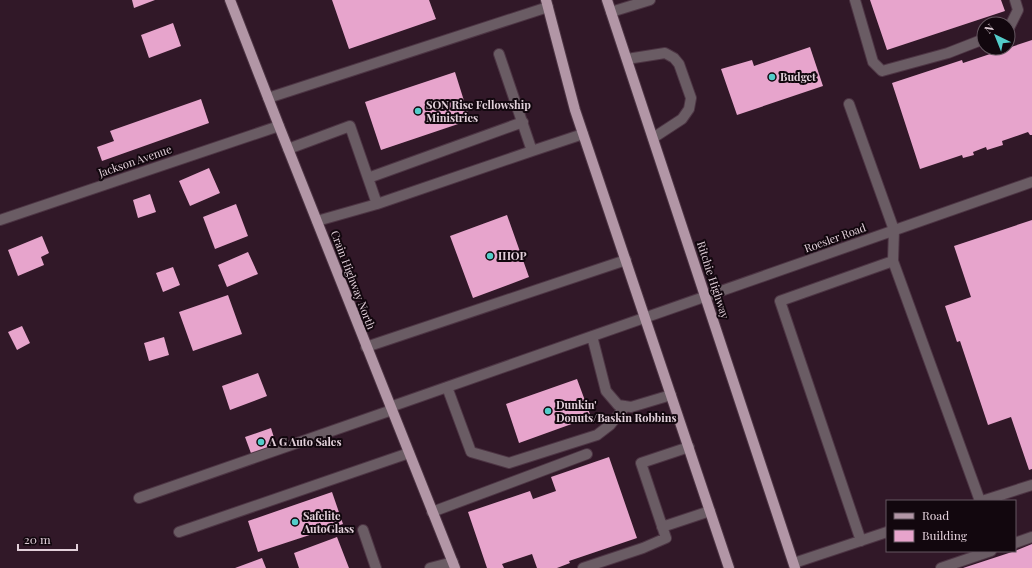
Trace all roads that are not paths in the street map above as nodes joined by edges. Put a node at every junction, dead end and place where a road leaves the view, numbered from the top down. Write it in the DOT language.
graph roads {
  1 [pos="230,0"];
  2 [pos="607,0"];
  3 [pos="650,0"];
  4 [pos="855,0"];
  5 [pos="1015,0"];
  6 [pos="547,4"];
  7 [pos="611,12"];
  8 [pos="1015,16"];
  9 [pos="976,42"];
  10 [pos="499,54"];
  11 [pos="627,59"];
  12 [pos="268,98"];
  13 [pos="849,104"];
  14 [pos="523,122"];
  15 [pos="279,126"];
  16 [pos="583,134"];
  17 [pos="653,138"];
  18 [pos="288,149"];
  19 [pos="532,151"];
  20 [pos="368,178"];
  21 [pos="1032,182"];
  22 [pos="377,204"];
  23 [pos="0,220"];
  24 [pos="317,221"];
  25 [pos="894,230"];
  26 [pos="626,260"];
  27 [pos="893,261"];
  28 [pos="706,296"];
  29 [pos="646,317"];
  30 [pos="592,336"];
  31 [pos="366,348"];
  32 [pos="447,387"];
  33 [pos="671,394"];
  34 [pos="625,406"];
  35 [pos="391,408"];
  36 [pos="689,447"];
  37 [pos="409,453"];
  38 [pos="587,454"];
  39 [pos="1032,484"];
  40 [pos="139,498"];
  41 [pos="981,500"];
  42 [pos="984,500"];
  43 [pos="710,511"];
  44 [pos="432,512"];
  45 [pos="662,527"];
  46 [pos="363,530"];
  47 [pos="179,532"];
  48 [pos="886,532"];
  49 [pos="1032,537"];
  50 [pos="861,541"];
  51 [pos="1016,543"];
  52 [pos="988,552"];
  53 [pos="454,565"];
  54 [pos="795,566"];
  55 [pos="376,568"];
  56 [pos="430,568"];
  57 [pos="583,568"];
  58 [pos="729,568"];
  59 [pos="941,568"];
  1 -- 12 [label="main road, Crain Highway North"];
  2 -- 7 [label="main road, Ritchie Highway"];
  3 -- 7 [label="street"];
  4 -- 9 [label="street"];
  5 -- 8 [label="street"];
  6 -- 12 [label="street"];
  6 -- 16 [label="main road"];
  7 -- 11 [label="main road, Ritchie Highway"];
  10 -- 14 [label="street"];
  11 -- 17 [label="main road, Ritchie Highway"];
  11 -- 17 [label="street"];
  12 -- 15 [label="main road, Crain Highway North"];
  13 -- 25 [label="street"];
  14 -- 19 [label="street"];
  14 -- 20 [label="street"];
  15 -- 18 [label="main road, Crain Highway North"];
  15 -- 23 [label="street, Jackson Avenue"];
  16 -- 19 [label="street"];
  16 -- 26 [label="main road"];
  17 -- 28 [label="main road, Ritchie Highway"];
  18 -- 20 [label="street"];
  18 -- 24 [label="main road, Crain Highway North"];
  19 -- 22 [label="street"];
  20 -- 22 [label="street"];
  21 -- 25 [label="street, Roesler Road"];
  22 -- 24 [label="street"];
  24 -- 31 [label="main road, Crain Highway North"];
  25 -- 27 [label="street"];
  25 -- 28 [label="street, Roesler Road"];
  26 -- 29 [label="main road"];
  26 -- 31 [label="street"];
  27 -- 41 [label="street"];
  27 -- 50 [label="street"];
  28 -- 29 [label="street, Roesler Road"];
  28 -- 54 [label="main road, Ritchie Highway"];
  29 -- 30 [label="street, Roesler Road"];
  29 -- 33 [label="main road"];
  30 -- 32 [label="street, Roesler Road"];
  30 -- 34 [label="street"];
  31 -- 35 [label="main road, Crain Highway North"];
  32 -- 34 [label="street"];
  32 -- 35 [label="street, Roesler Road"];
  33 -- 34 [label="street"];
  33 -- 36 [label="main road"];
  35 -- 37 [label="main road, Crain Highway North"];
  35 -- 40 [label="street, Roesler Road"];
  36 -- 43 [label="main road"];
  36 -- 45 [label="street"];
  37 -- 44 [label="main road, Crain Highway North"];
  37 -- 47 [label="street"];
  38 -- 44 [label="street"];
  39 -- 42 [label="street"];
  43 -- 45 [label="street"];
  43 -- 58 [label="main road"];
  44 -- 53 [label="main road, Crain Highway North"];
  45 -- 57 [label="street"];
  46 -- 55 [label="street"];
  48 -- 50 [label="street"];
  49 -- 51 [label="street"];
  50 -- 54 [label="street"];
  52 -- 59 [label="street"];
  53 -- 56 [label="street"];
}
